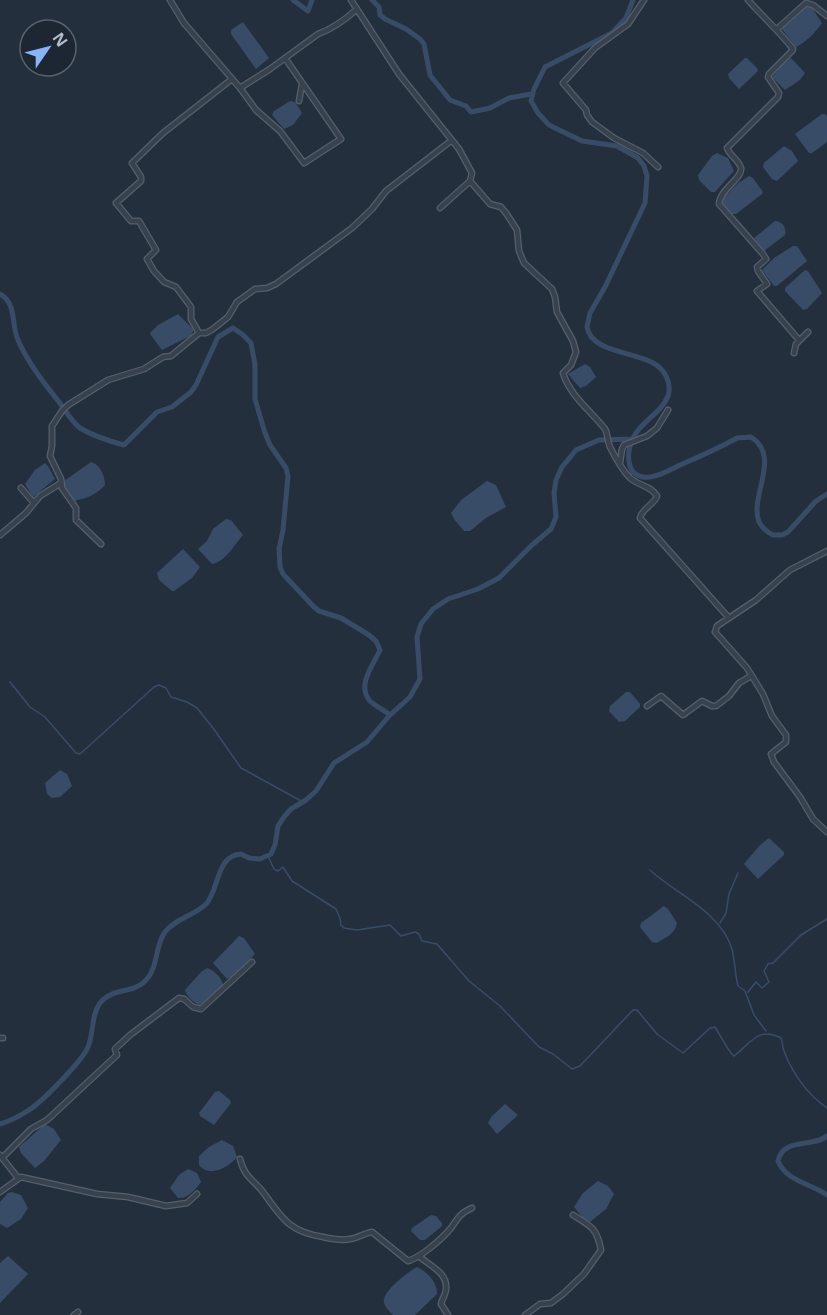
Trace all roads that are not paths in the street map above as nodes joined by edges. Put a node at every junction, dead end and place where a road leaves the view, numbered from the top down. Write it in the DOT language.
graph roads {
  1 [pos="170,0"];
  2 [pos="351,0"];
  3 [pos="644,0"];
  4 [pos="748,0"];
  5 [pos="807,1"];
  6 [pos="357,9"];
  7 [pos="827,16"];
  8 [pos="777,29"];
  9 [pos="285,58"];
  10 [pos="232,79"];
  11 [pos="302,84"];
  12 [pos="240,88"];
  13 [pos="299,101"];
  14 [pos="452,140"];
  15 [pos="658,167"];
  16 [pos="470,181"];
  17 [pos="440,208"];
  18 [pos="808,332"];
  19 [pos="200,333"];
  20 [pos="799,340"];
  21 [pos="794,353"];
  22 [pos="668,410"];
  23 [pos="620,463"];
  24 [pos="61,483"];
  25 [pos="21,488"];
  26 [pos="34,503"];
  27 [pos="0,535"];
  28 [pos="100,544"];
  29 [pos="827,551"];
  30 [pos="729,618"];
  31 [pos="751,676"];
  32 [pos="647,706"];
  33 [pos="827,832"];
  34 [pos="252,962"];
  35 [pos="1,1156"];
  36 [pos="240,1159"];
  37 [pos="18,1178"];
  38 [pos="0,1192"];
  39 [pos="197,1194"];
  40 [pos="472,1208"];
  41 [pos="573,1215"];
  42 [pos="419,1256"];
  43 [pos="448,1315"];
  44 [pos="525,1315"];
  1 -- 10 [label="street"];
  2 -- 6 [label="street"];
  3 -- 15 [label="street"];
  4 -- 8 [label="street"];
  5 -- 7 [label="street"];
  5 -- 8 [label="street"];
  6 -- 9 [label="street"];
  6 -- 14 [label="street"];
  8 -- 20 [label="street"];
  9 -- 11 [label="street"];
  9 -- 12 [label="street"];
  10 -- 12 [label="street"];
  10 -- 19 [label="street"];
  11 -- 12 [label="street"];
  11 -- 13 [label="street"];
  14 -- 16 [label="street"];
  14 -- 19 [label="street"];
  16 -- 17 [label="street"];
  16 -- 23 [label="street"];
  18 -- 20 [label="street"];
  19 -- 24 [label="street"];
  20 -- 21 [label="street"];
  22 -- 23 [label="street"];
  23 -- 30 [label="street"];
  24 -- 26 [label="street"];
  24 -- 28 [label="street"];
  25 -- 26 [label="street"];
  26 -- 27 [label="street"];
  29 -- 30 [label="street"];
  30 -- 31 [label="street"];
  31 -- 32 [label="street"];
  31 -- 33 [label="street"];
  34 -- 35 [label="street"];
  35 -- 37 [label="street"];
  36 -- 42 [label="street"];
  37 -- 38 [label="street"];
  37 -- 39 [label="street"];
  40 -- 42 [label="street"];
  41 -- 44 [label="street"];
  42 -- 43 [label="street"];
}
